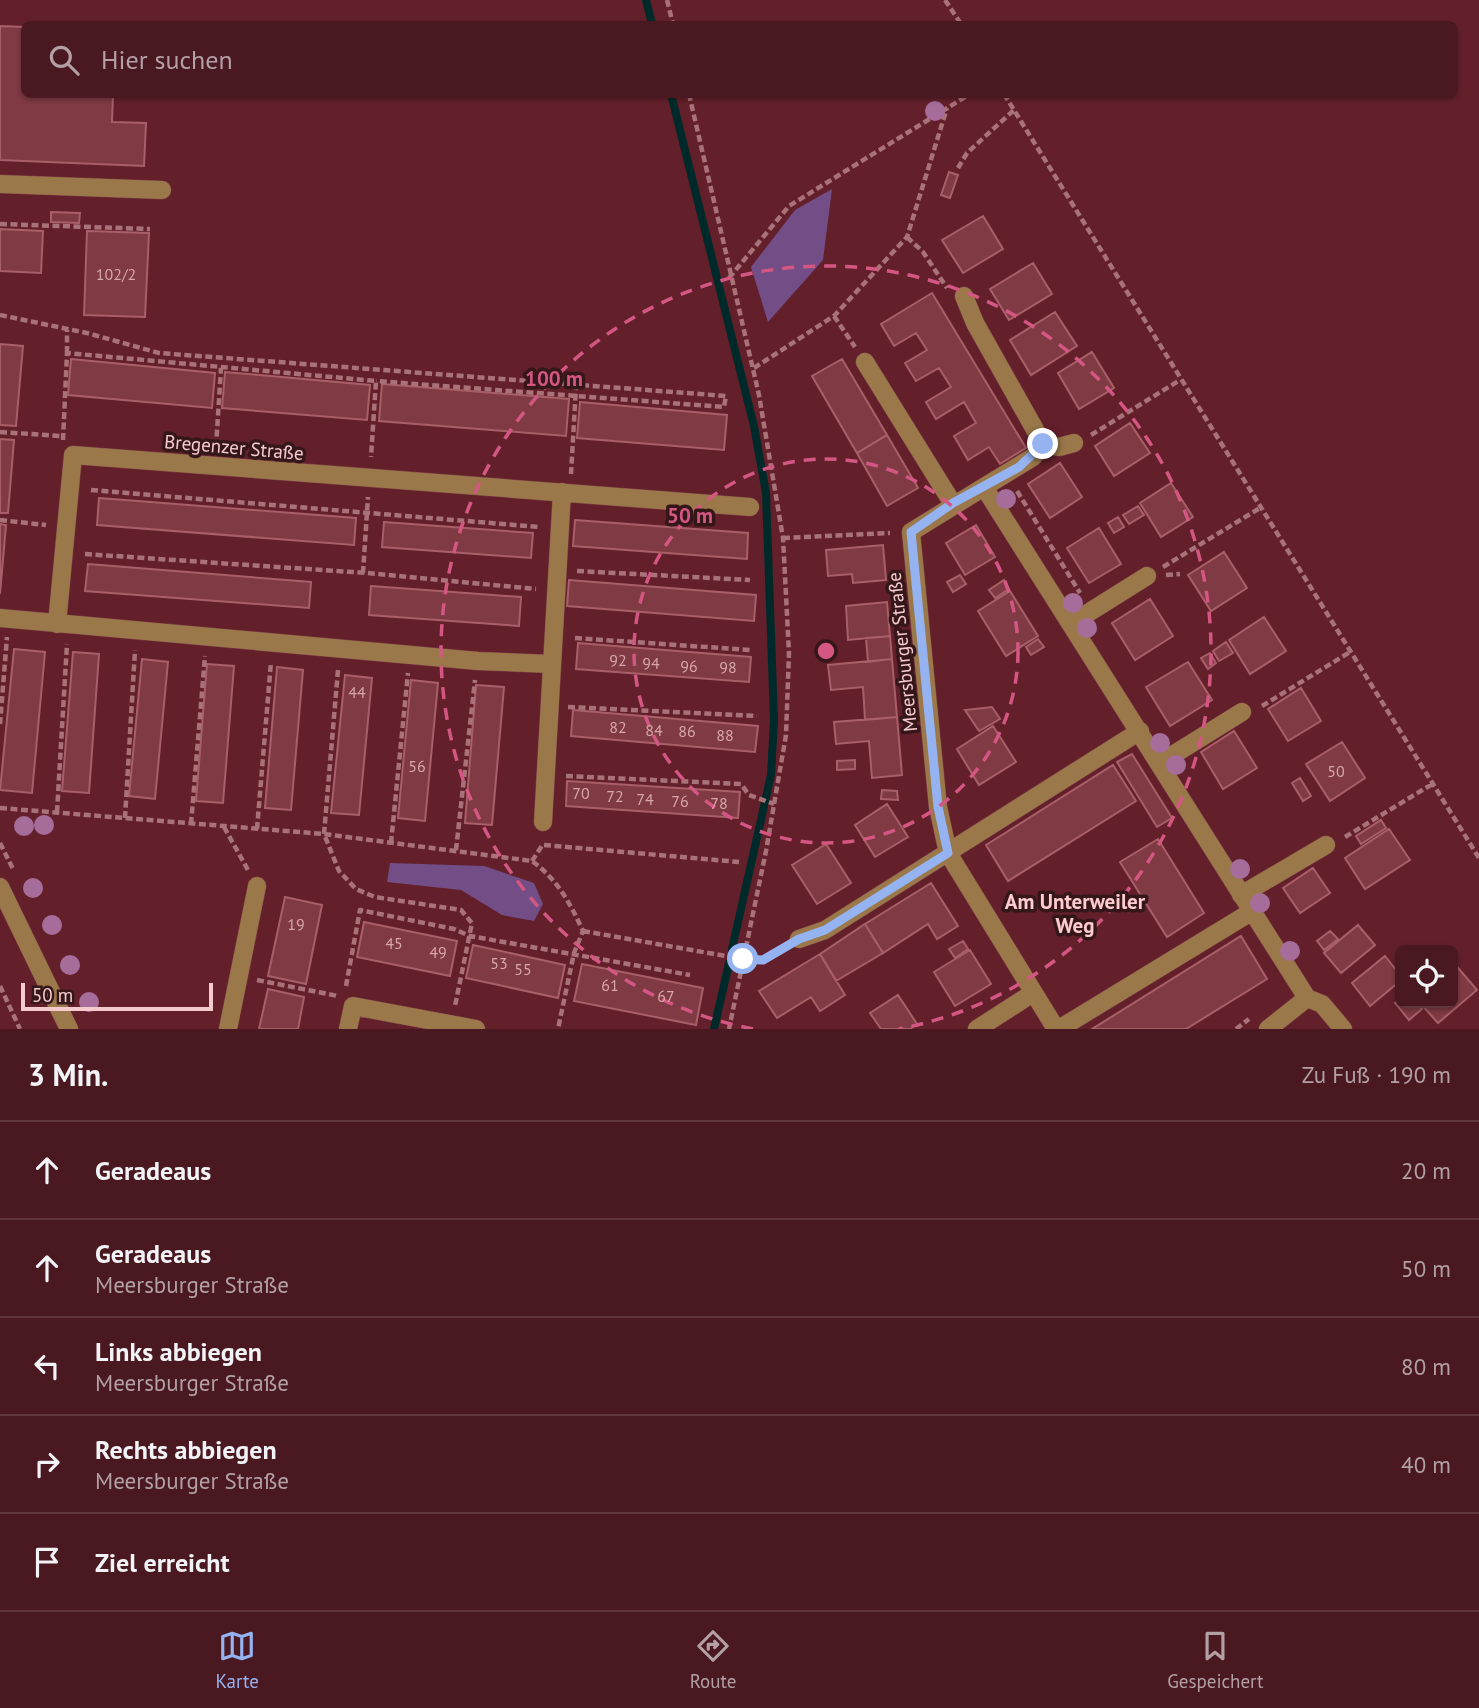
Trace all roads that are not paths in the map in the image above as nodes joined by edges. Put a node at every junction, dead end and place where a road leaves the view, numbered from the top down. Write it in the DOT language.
graph roads {
  1 [pos="0,184"];
  2 [pos="162,190"];
  3 [pos="964,296"];
  4 [pos="865,362"];
  5 [pos="1074,443"];
  6 [pos="1043,444"];
  7 [pos="984,487"];
  8 [pos="566,492"];
  9 [pos="953,503"];
  10 [pos="751,507"];
  11 [pos="1147,576"];
  12 [pos="4,619"];
  13 [pos="1072,623"];
  14 [pos="63,624"];
  15 [pos="551,664"];
  16 [pos="1242,712"];
  17 [pos="1140,731"];
  18 [pos="1160,764"];
  19 [pos="543,822"];
  20 [pos="1326,845"];
  21 [pos="948,853"];
  22 [pos="257,886"];
  23 [pos="0,887"];
  24 [pos="1241,895"];
  25 [pos="1251,912"];
  26 [pos="799,939"];
  27 [pos="1034,993"];
  28 [pos="1307,998"];
  29 [pos="69,1029"];
  30 [pos="228,1029"];
  31 [pos="348,1029"];
  32 [pos="476,1029"];
  33 [pos="976,1029"];
  34 [pos="1057,1029"];
  35 [pos="1268,1029"];
  36 [pos="1343,1029"];
  1 -- 2 [label="street"];
  3 -- 6 [label="street"];
  4 -- 9 [label="street"];
  5 -- 6 [label="street"];
  6 -- 7 [label="street"];
  7 -- 9 [label="street"];
  7 -- 13 [label="street"];
  8 -- 10 [label="street, Bregenzer Straße"];
  8 -- 14 [label="street, Bregenzer Straße"];
  8 -- 15 [label="street"];
  9 -- 21 [label="street, Meersburger Straße"];
  11 -- 13 [label="street"];
  12 -- 14 [label="street"];
  13 -- 17 [label="street"];
  14 -- 15 [label="street"];
  15 -- 19 [label="street"];
  16 -- 18 [label="street"];
  17 -- 18 [label="street"];
  17 -- 21 [label="street"];
  18 -- 24 [label="street"];
  20 -- 24 [label="street"];
  21 -- 26 [label="street"];
  21 -- 27 [label="street, Meersburger Straße"];
  22 -- 30 [label="street"];
  23 -- 29 [label="street"];
  24 -- 25 [label="street"];
  25 -- 28 [label="street"];
  25 -- 34 [label="street"];
  27 -- 33 [label="street"];
  27 -- 34 [label="street, Meersburger Straße"];
  28 -- 35 [label="street"];
  28 -- 36 [label="street"];
  31 -- 32 [label="street"];
}
